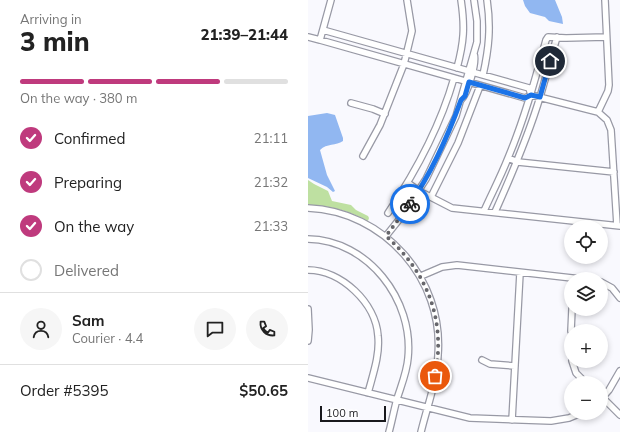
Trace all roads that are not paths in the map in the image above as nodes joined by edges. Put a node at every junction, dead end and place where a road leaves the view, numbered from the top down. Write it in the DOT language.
graph roads {
  1 [pos="331,0"];
  2 [pos="408,0"];
  3 [pos="461,0"];
  4 [pos="474,0"];
  5 [pos="487,0"];
  6 [pos="605,0"];
  7 [pos="323,30"];
  8 [pos="308,37"];
  9 [pos="557,37"];
  10 [pos="606,37"];
  11 [pos="320,40"];
  12 [pos="407,54"];
  13 [pos="404,64"];
  14 [pos="457,68"];
  15 [pos="470,71"];
  16 [pos="483,75"];
  17 [pos="454,78"];
  18 [pos="467,81"];
  19 [pos="480,86"];
  20 [pos="531,95"];
  21 [pos="540,97"];
  22 [pos="351,103"];
  23 [pos="598,112"];
  24 [pos="385,114"];
  25 [pos="363,156"];
  26 [pos="508,158"];
  27 [pos="518,162"];
  28 [pos="614,172"];
  29 [pos="408,183"];
  30 [pos="419,191"];
  31 [pos="431,197"];
  32 [pos="308,208"];
  33 [pos="484,211"];
  34 [pos="495,212"];
  35 [pos="388,213"];
  36 [pos="619,225"];
  37 [pos="386,236"];
  38 [pos="308,239"];
  39 [pos="308,270"];
  40 [pos="520,273"];
  41 [pos="421,276"];
  42 [pos="564,278"];
  43 [pos="608,286"];
  44 [pos="620,298"];
  45 [pos="308,309"];
  46 [pos="308,342"];
  47 [pos="482,360"];
  48 [pos="514,366"];
  49 [pos="620,371"];
  50 [pos="308,378"];
  51 [pos="608,391"];
  52 [pos="368,393"];
  53 [pos="397,400"];
  54 [pos="608,404"];
  55 [pos="427,408"];
  56 [pos="620,415"];
  57 [pos="564,419"];
  58 [pos="512,420"];
  59 [pos="389,432"];
  60 [pos="421,432"];
  1 -- 7 [label="street"];
  2 -- 12 [label="street"];
  3 -- 14 [label="street"];
  4 -- 15 [label="street"];
  5 -- 16 [label="street"];
  6 -- 10 [label="street"];
  7 -- 11 [label="street"];
  7 -- 12 [label="street"];
  8 -- 11 [label="street"];
  9 -- 10 [label="street"];
  9 -- 20 [label="street"];
  9 -- 21 [label="street"];
  10 -- 23 [label="street"];
  11 -- 13 [label="street"];
  12 -- 13 [label="street"];
  12 -- 14 [label="street"];
  13 -- 17 [label="street"];
  13 -- 24 [label="street"];
  14 -- 15 [label="street"];
  15 -- 16 [label="street"];
  15 -- 18 [label="street"];
  16 -- 20 [label="street"];
  17 -- 18 [label="street"];
  17 -- 29 [label="street"];
  18 -- 19 [label="street"];
  18 -- 30 [label="street"];
  19 -- 20 [label="street"];
  19 -- 31 [label="street"];
  20 -- 21 [label="street"];
  20 -- 26 [label="street"];
  21 -- 23 [label="street"];
  21 -- 27 [label="street"];
  22 -- 24 [label="street"];
  23 -- 28 [label="street"];
  24 -- 25 [label="street"];
  26 -- 27 [label="street"];
  26 -- 33 [label="street"];
  27 -- 28 [label="street"];
  27 -- 34 [label="street"];
  28 -- 36 [label="street"];
  29 -- 30 [label="street"];
  29 -- 35 [label="street"];
  30 -- 31 [label="street"];
  30 -- 37 [label="street"];
  31 -- 33 [label="street"];
  32 -- 37 [label="street"];
  33 -- 34 [label="street"];
  34 -- 36 [label="street"];
  37 -- 41 [label="street"];
  38 -- 53 [label="street"];
  39 -- 52 [label="street"];
  40 -- 41 [label="street"];
  40 -- 42 [label="street"];
  40 -- 48 [label="street"];
  41 -- 55 [label="street"];
  43 -- 44 [label="street"];
  45 -- 46 [label="street"];
  47 -- 48 [label="street"];
  48 -- 58 [label="street"];
  49 -- 51 [label="street"];
  50 -- 52 [label="street"];
  52 -- 53 [label="street"];
  53 -- 55 [label="street"];
  53 -- 59 [label="street"];
  54 -- 56 [label="street"];
  55 -- 58 [label="street"];
  55 -- 60 [label="street"];
  57 -- 58 [label="street"];
}
